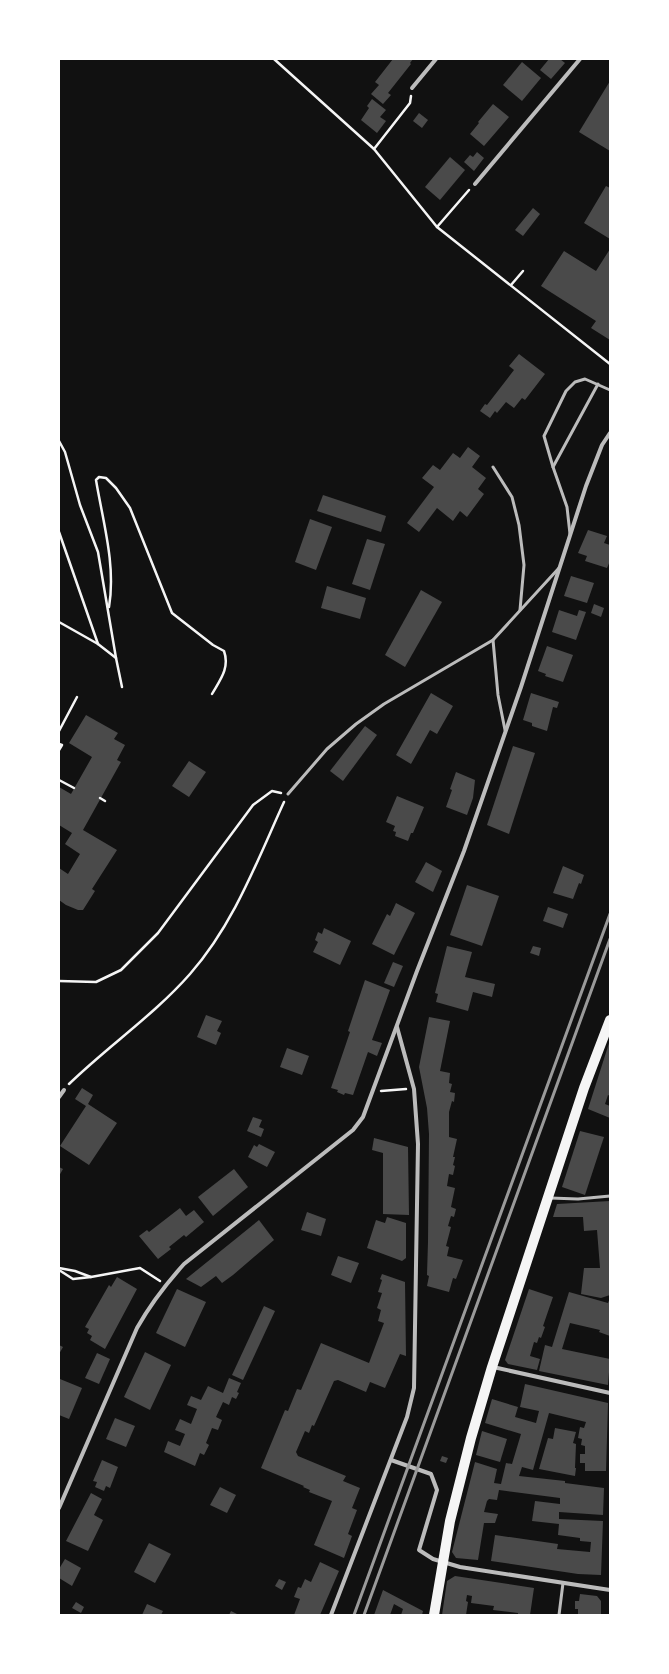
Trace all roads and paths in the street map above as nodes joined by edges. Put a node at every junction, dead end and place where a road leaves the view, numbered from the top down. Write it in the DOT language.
graph roads {
  1 [pos="274,59"];
  2 [pos="436,59"];
  3 [pos="580,59"];
  4 [pos="412,88"];
  5 [pos="374,149"];
  6 [pos="475,184"];
  7 [pos="437,227"];
  8 [pos="522,271"];
  9 [pos="511,285"];
  10 [pos="610,364"];
  11 [pos="598,384"];
  12 [pos="610,390"];
  13 [pos="610,433"];
  14 [pos="59,441"];
  15 [pos="493,467"];
  16 [pos="553,467"];
  17 [pos="59,532"];
  18 [pos="570,537"];
  19 [pos="560,567"];
  20 [pos="108,607"];
  21 [pos="520,610"];
  22 [pos="59,622"];
  23 [pos="493,640"];
  24 [pos="98,644"];
  25 [pos="116,658"];
  26 [pos="122,687"];
  27 [pos="212,694"];
  28 [pos="77,697"];
  29 [pos="505,730"];
  30 [pos="59,731"];
  31 [pos="59,744"];
  32 [pos="59,750"];
  33 [pos="59,780"];
  34 [pos="74,788"];
  35 [pos="288,794"];
  36 [pos="100,798"];
  37 [pos="105,801"];
  38 [pos="59,981"];
  39 [pos="610,1020"];
  40 [pos="397,1027"];
  41 [pos="414,1089"];
  42 [pos="64,1090"];
  43 [pos="373,1092"];
  44 [pos="59,1097"];
  45 [pos="610,1196"];
  46 [pos="548,1198"];
  47 [pos="59,1269"];
  48 [pos="91,1277"];
  49 [pos="166,1285"];
  50 [pos="492,1367"];
  51 [pos="610,1393"];
  52 [pos="391,1460"];
  53 [pos="59,1508"];
  54 [pos="442,1563"];
  55 [pos="563,1583"];
  56 [pos="610,1590"];
  57 [pos="331,1615"];
  58 [pos="434,1615"];
  59 [pos="559,1615"];
  1 -- 5 [label="path"];
  2 -- 4 [label="street"];
  3 -- 6 [label="street"];
  4 -- 5 [label="path"];
  5 -- 7 [label="path"];
  6 -- 7 [label="path"];
  7 -- 9 [label="path"];
  8 -- 9 [label="path"];
  9 -- 10 [label="path"];
  11 -- 12 [label="lane"];
  11 -- 16 [label="lane"];
  11 -- 16 [label="lane"];
  13 -- 18 [label="street"];
  14 -- 20 [label="path"];
  15 -- 21 [label="lane"];
  16 -- 18 [label="lane"];
  17 -- 24 [label="path"];
  18 -- 19 [label="street"];
  19 -- 21 [label="lane"];
  19 -- 29 [label="street"];
  20 -- 25 [label="path"];
  20 -- 27 [label="path"];
  21 -- 23 [label="lane"];
  22 -- 24 [label="path"];
  23 -- 29 [label="lane"];
  23 -- 35 [label="lane"];
  24 -- 25 [label="path"];
  25 -- 26 [label="path"];
  28 -- 30 [label="path"];
  29 -- 40 [label="street"];
  31 -- 32 [label="path"];
  33 -- 34 [label="path"];
  35 -- 38 [label="path"];
  35 -- 42 [label="path"];
  36 -- 37 [label="path"];
  39 -- 46 [label="main road"];
  40 -- 41 [label="street"];
  40 -- 43 [label="street"];
  41 -- 43 [label="path"];
  41 -- 52 [label="street"];
  42 -- 44 [label="street"];
  43 -- 49 [label="street"];
  45 -- 46 [label="lane"];
  46 -- 50 [label="main road"];
  47 -- 48 [label="path"];
  47 -- 48 [label="path"];
  48 -- 49 [label="path"];
  49 -- 53 [label="street"];
  50 -- 51 [label="street"];
  50 -- 54 [label="main road"];
  52 -- 54 [label="street"];
  52 -- 57 [label="street"];
  54 -- 55 [label="street"];
  54 -- 58 [label="main road"];
  55 -- 56 [label="street"];
  55 -- 59 [label="lane"];
}
